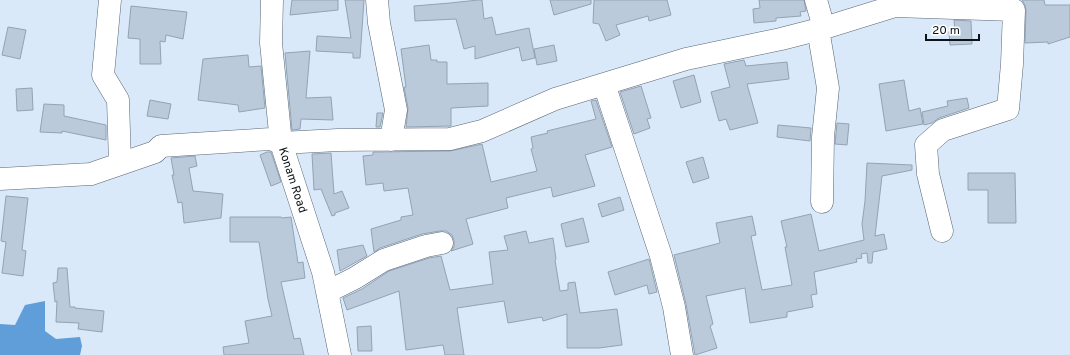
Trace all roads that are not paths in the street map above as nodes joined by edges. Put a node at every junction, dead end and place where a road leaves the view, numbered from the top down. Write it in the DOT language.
graph roads {
  1 [pos="110,0"];
  2 [pos="272,0"];
  3 [pos="377,0"];
  4 [pos="816,0"];
  5 [pos="897,3"];
  6 [pos="821,28"];
  7 [pos="604,84"];
  8 [pos="391,140"];
  9 [pos="281,143"];
  10 [pos="120,164"];
  11 [pos="0,179"];
  12 [pos="822,202"];
  13 [pos="942,231"];
  14 [pos="442,242"];
  15 [pos="327,292"];
  16 [pos="340,355"];
  17 [pos="682,355"];
  1 -- 10 [label="street"];
  2 -- 9 [label="street, Konam Road"];
  3 -- 8 [label="street"];
  4 -- 6 [label="street"];
  5 -- 6 [label="street"];
  5 -- 13 [label="street"];
  6 -- 7 [label="street"];
  6 -- 12 [label="street"];
  7 -- 8 [label="street"];
  7 -- 17 [label="street"];
  8 -- 9 [label="street"];
  9 -- 10 [label="street"];
  9 -- 15 [label="street, Konam Road"];
  10 -- 11 [label="street"];
  14 -- 15 [label="street"];
  15 -- 16 [label="street, Konam Road"];
}
